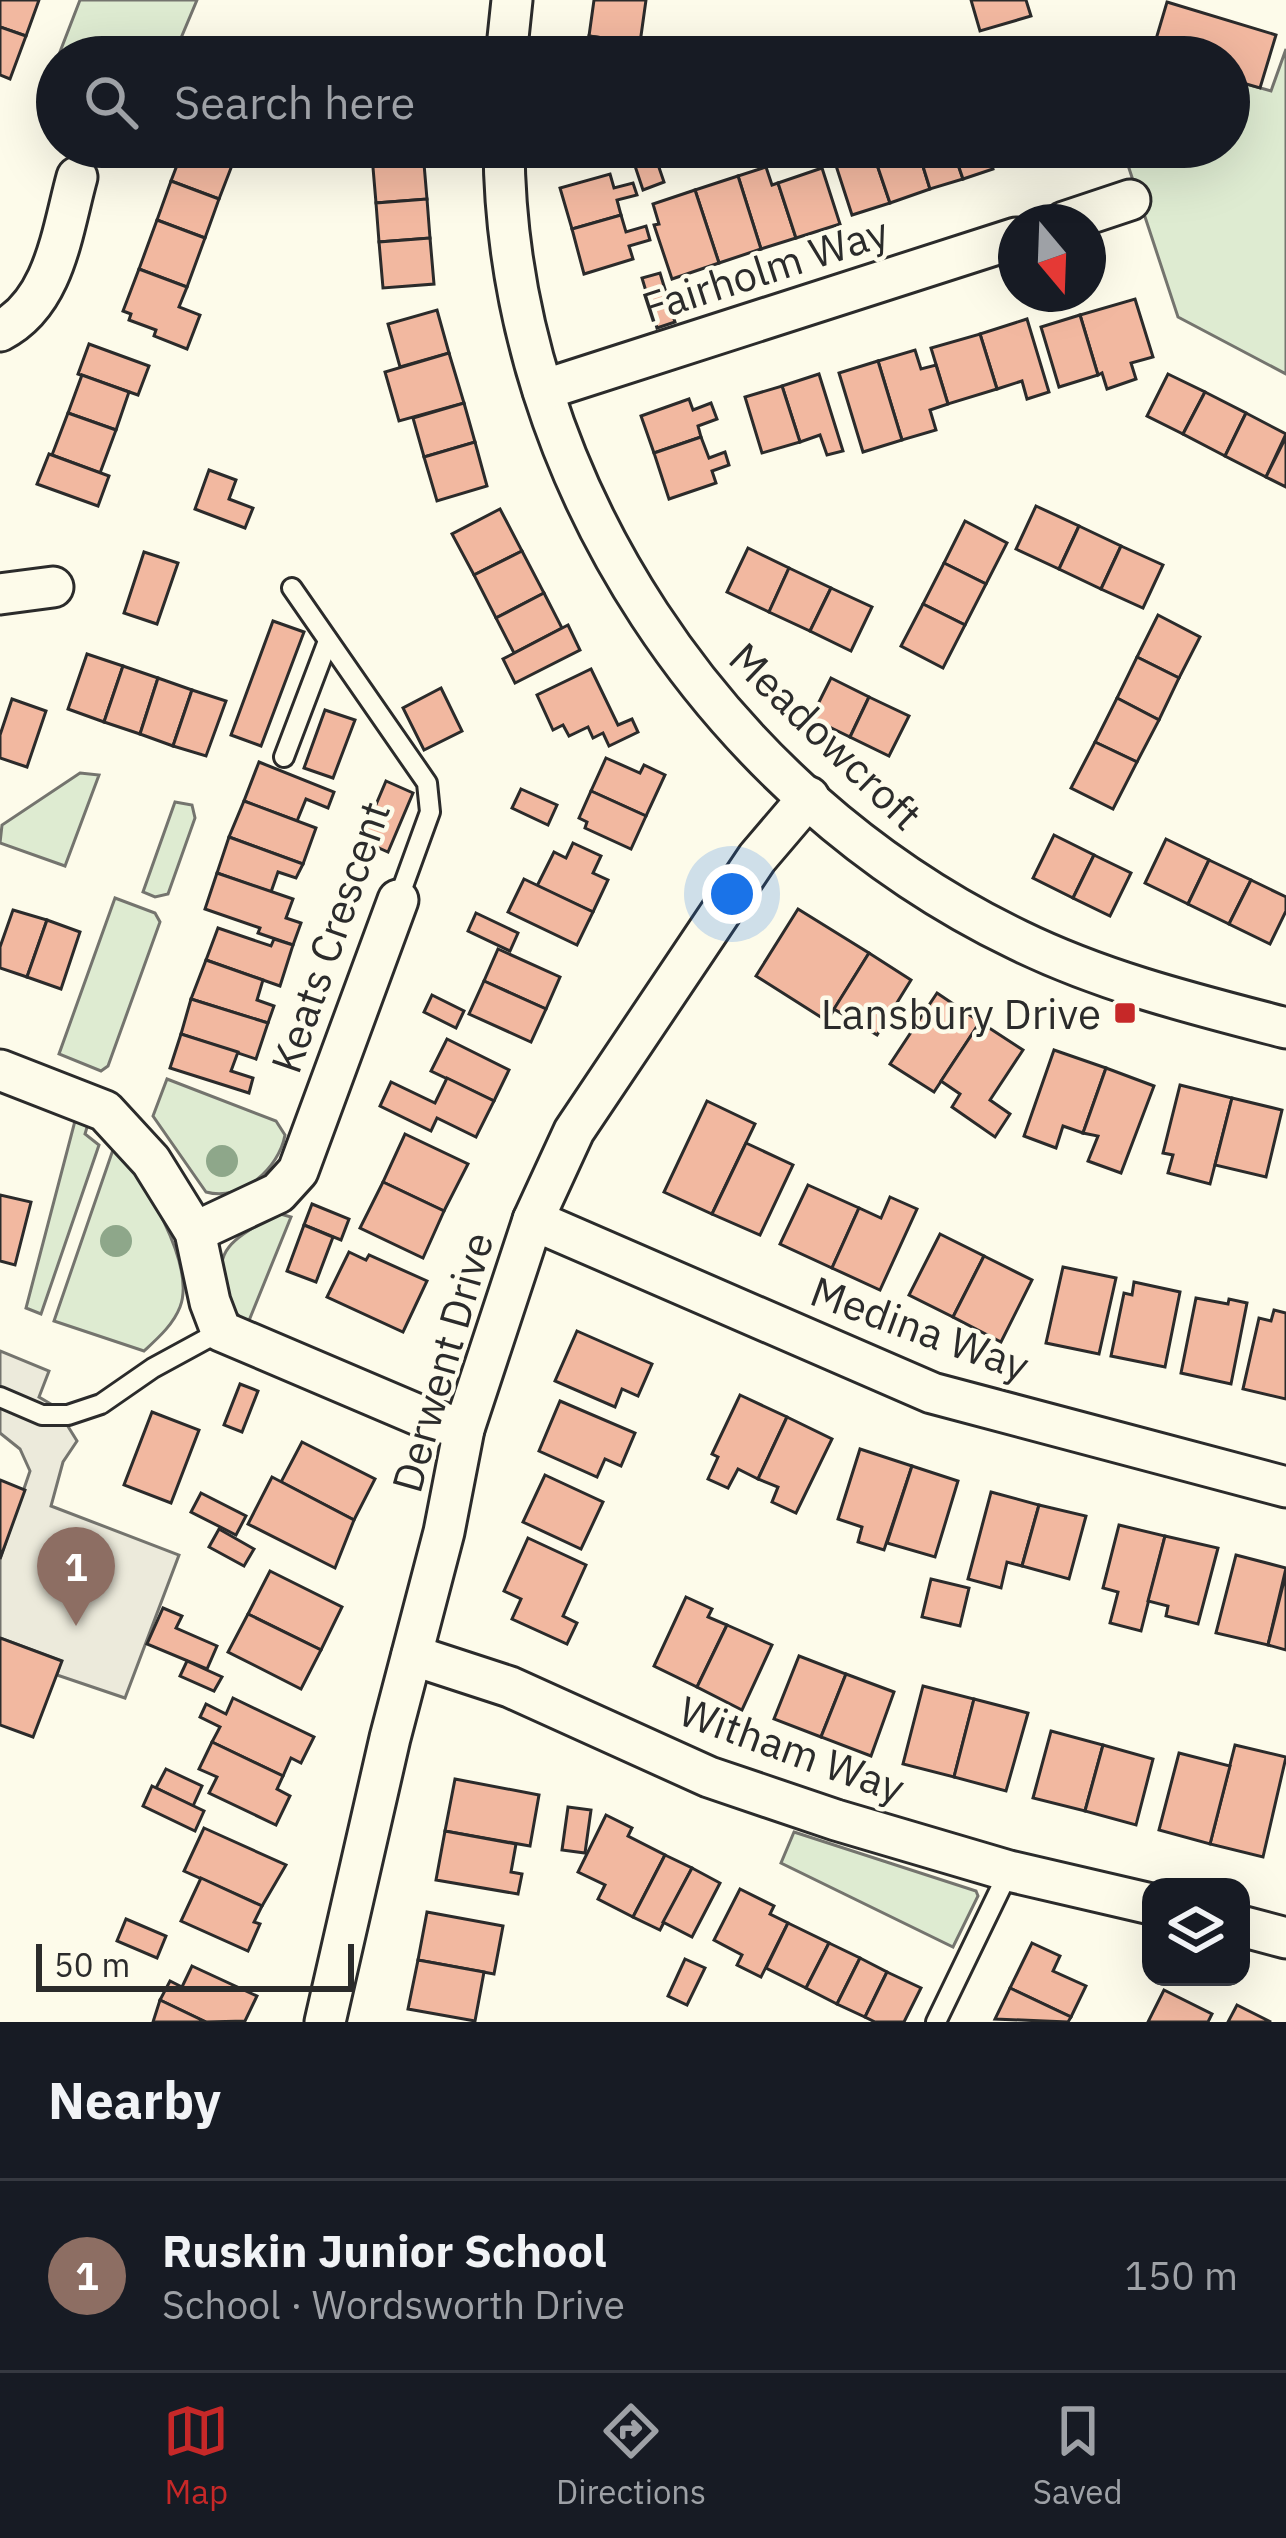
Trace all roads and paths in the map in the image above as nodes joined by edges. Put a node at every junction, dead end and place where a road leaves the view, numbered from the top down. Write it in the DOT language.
graph roads {
  1 [pos="512,0"];
  2 [pos="508,36"];
  3 [pos="504,168"];
  4 [pos="77,178"];
  5 [pos="1130,200"];
  6 [pos="1106,208"];
  7 [pos="998,244"];
  8 [pos="0,331"];
  9 [pos="543,390"];
  10 [pos="53,587"];
  11 [pos="292,588"];
  12 [pos="0,594"];
  13 [pos="328,641"];
  14 [pos="284,757"];
  15 [pos="809,797"];
  16 [pos="398,900"];
  17 [pos="1286,1028"];
  18 [pos="0,1070"];
  19 [pos="533,1220"];
  20 [pos="195,1232"];
  21 [pos="221,1330"];
  22 [pos="0,1396"];
  23 [pos="464,1429"];
  24 [pos="1286,1487"];
  25 [pos="412,1655"];
  26 [pos="1009,1871"];
  27 [pos="1142,1902"];
  28 [pos="1250,1928"];
  29 [pos="1286,1938"];
  30 [pos="325,2022"];
  31 [pos="936,2022"];
  1 -- 2 [label="street"];
  3 -- 9 [label="street, Meadowcroft"];
  4 -- 8 [label="street"];
  5 -- 6 [label="street"];
  7 -- 9 [label="street, Fairholm Way"];
  9 -- 15 [label="street, Meadowcroft"];
  10 -- 12 [label="street"];
  11 -- 13 [label="lane, Keats Crescent"];
  13 -- 14 [label="lane"];
  13 -- 16 [label="lane, Keats Crescent"];
  15 -- 17 [label="street, Meadowcroft"];
  15 -- 19 [label="street, Derwent Drive"];
  16 -- 20 [label="street, Keats Crescent"];
  18 -- 20 [label="street"];
  19 -- 23 [label="street, Derwent Drive"];
  19 -- 24 [label="street, Medina Way"];
  20 -- 21 [label="street"];
  21 -- 22 [label="lane"];
  21 -- 23 [label="street"];
  23 -- 25 [label="street, Derwent Drive"];
  25 -- 26 [label="street, Witham Way"];
  25 -- 30 [label="street, Derwent Drive"];
  26 -- 27 [label="street, Witham Way"];
  26 -- 31 [label="lane"];
  28 -- 29 [label="street"];
}
